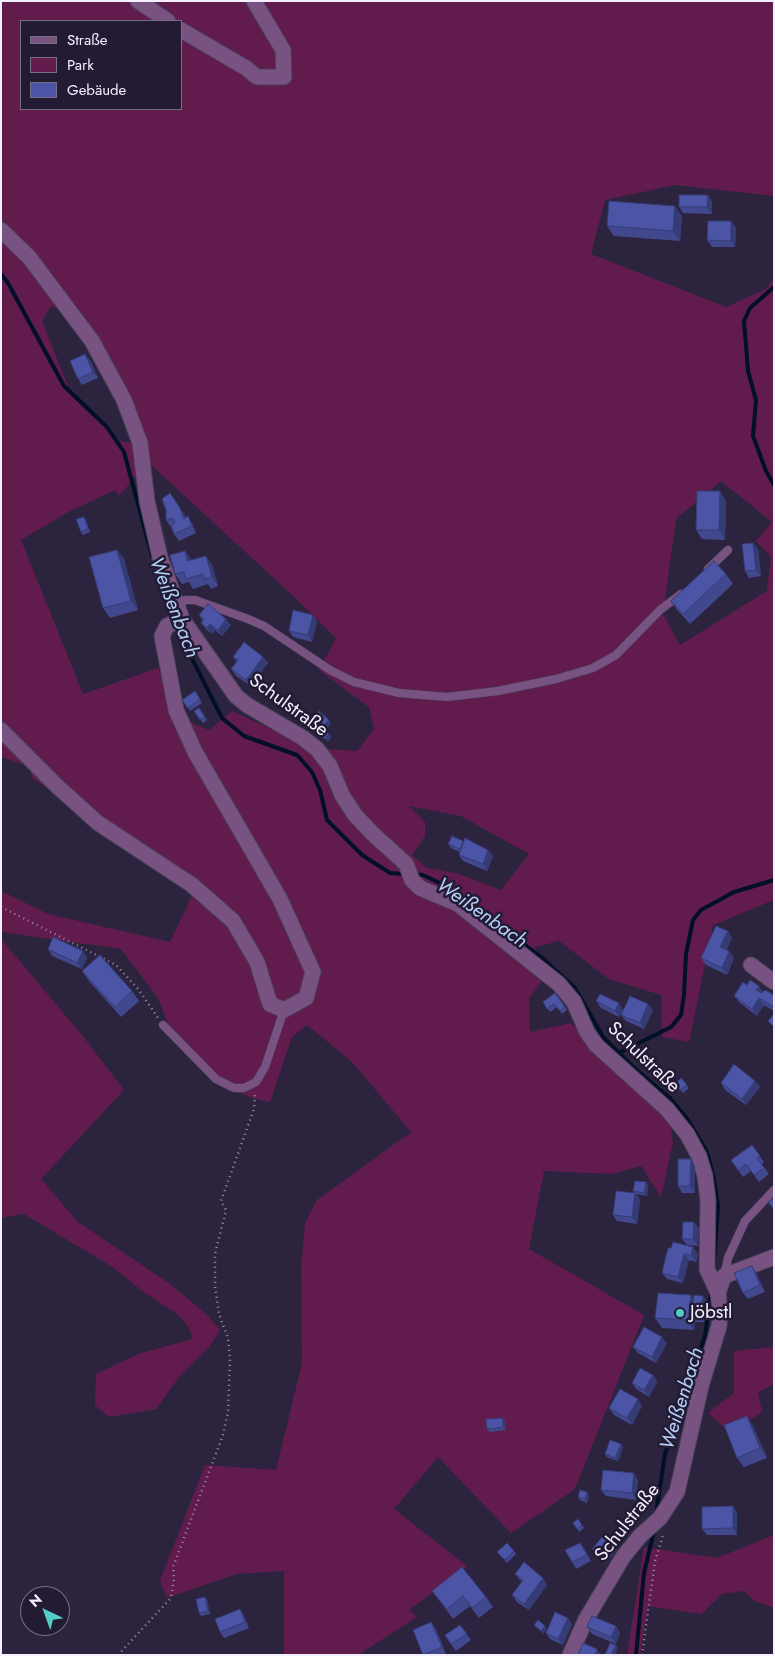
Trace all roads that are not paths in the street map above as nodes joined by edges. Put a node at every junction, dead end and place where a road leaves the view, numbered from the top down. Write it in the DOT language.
graph roads {
  1 [pos="138,1"];
  2 [pos="254,1"];
  3 [pos="166,20"];
  4 [pos="182,31"];
  5 [pos="1,230"];
  6 [pos="728,550"];
  7 [pos="701,576"];
  8 [pos="688,588"];
  9 [pos="177,604"];
  10 [pos="176,622"];
  11 [pos="2,732"];
  12 [pos="751,965"];
  13 [pos="774,982"];
  14 [pos="284,1010"];
  15 [pos="163,1024"];
  16 [pos="774,1190"];
  17 [pos="774,1257"];
  18 [pos="717,1283"];
  19 [pos="570,1655"];
  1 -- 3 [label="street"];
  2 -- 4 [label="street"];
  5 -- 9 [label="street"];
  6 -- 7 [label="lane"];
  8 -- 9 [label="lane"];
  9 -- 10 [label="street"];
  10 -- 14 [label="street"];
  10 -- 18 [label="street, Schulstraße"];
  11 -- 14 [label="street"];
  12 -- 13 [label="street"];
  14 -- 15 [label="lane"];
  16 -- 18 [label="lane"];
  17 -- 18 [label="street"];
  18 -- 19 [label="street, Schulstraße"];
}
